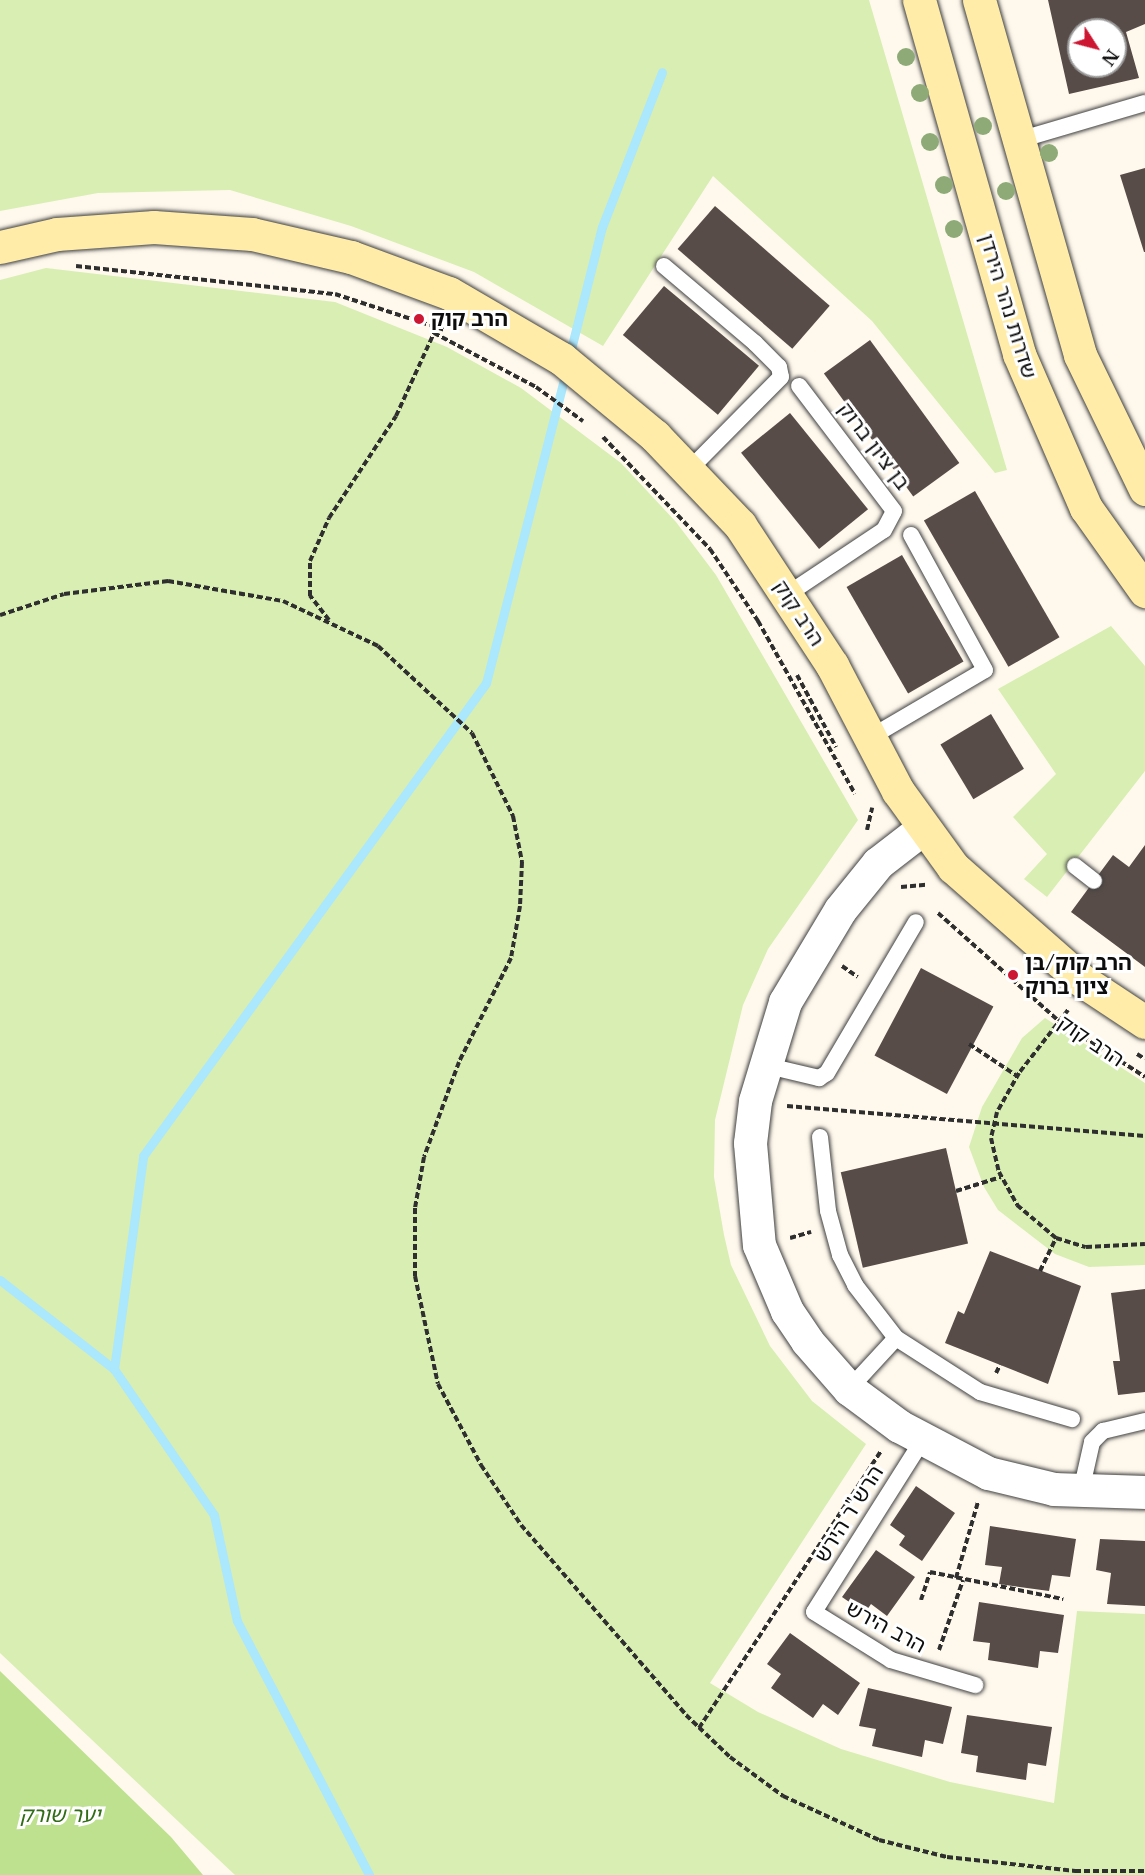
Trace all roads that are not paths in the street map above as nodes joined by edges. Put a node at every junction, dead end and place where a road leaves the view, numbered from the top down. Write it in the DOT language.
graph roads {
  1 [pos="919,0"];
  2 [pos="979,0"];
  3 [pos="1145,103"];
  4 [pos="1018,140"];
  5 [pos="0,247"];
  6 [pos="664,266"];
  7 [pos="799,386"];
  8 [pos="690,469"];
  9 [pos="1145,489"];
  10 [pos="911,535"];
  11 [pos="1145,591"];
  12 [pos="774,602"];
  13 [pos="871,737"];
  14 [pos="922,829"];
  15 [pos="1075,866"];
  16 [pos="1094,881"];
  17 [pos="916,922"];
  18 [pos="1145,1022"];
  19 [pos="779,1068"];
  20 [pos="820,1137"];
  21 [pos="896,1338"];
  22 [pos="849,1389"];
  23 [pos="1072,1419"];
  24 [pos="1145,1421"];
  25 [pos="910,1433"];
  26 [pos="1081,1491"];
  27 [pos="1145,1492"];
  28 [pos="814,1612"];
  29 [pos="975,1685"];
  1 -- 11 [label="street, שדרות נהר הירדן"];
  2 -- 4 [label="street"];
  3 -- 4 [label="lane"];
  4 -- 9 [label="street"];
  5 -- 8 [label="street, הרב קוק"];
  6 -- 8 [label="lane"];
  7 -- 12 [label="lane, בן ציון ברוק"];
  8 -- 12 [label="street, הרב קוק"];
  10 -- 13 [label="lane"];
  12 -- 13 [label="street, הרב קוק"];
  13 -- 14 [label="street, הרב קוק"];
  14 -- 18 [label="street, הרב קוק"];
  14 -- 19 [label="street"];
  15 -- 16 [label="lane"];
  17 -- 19 [label="lane"];
  19 -- 22 [label="street"];
  20 -- 21 [label="lane"];
  21 -- 22 [label="lane"];
  21 -- 23 [label="lane"];
  22 -- 25 [label="street"];
  24 -- 26 [label="lane"];
  25 -- 26 [label="street"];
  25 -- 28 [label="lane, הרש\"ר הירש"];
  26 -- 27 [label="street"];
  28 -- 29 [label="lane, הרב הירש"];
}
